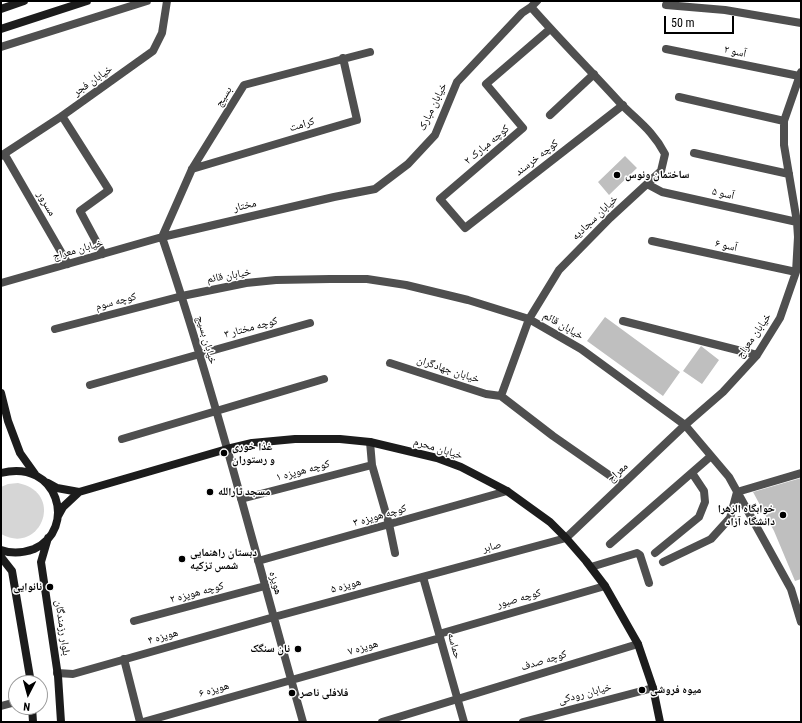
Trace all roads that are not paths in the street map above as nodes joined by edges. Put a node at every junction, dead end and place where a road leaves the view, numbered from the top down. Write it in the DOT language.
graph roads {
  1 [pos="24,1"];
  2 [pos="87,1"];
  3 [pos="147,1"];
  4 [pos="167,1"];
  5 [pos="534,4"];
  6 [pos="666,5"];
  7 [pos="1,9"];
  8 [pos="801,23"];
  9 [pos="1,29"];
  10 [pos="550,29"];
  11 [pos="1,47"];
  12 [pos="666,49"];
  13 [pos="370,52"];
  14 [pos="343,58"];
  15 [pos="594,74"];
  16 [pos="800,74"];
  17 [pos="679,97"];
  18 [pos="623,105"];
  19 [pos="550,115"];
  20 [pos="62,116"];
  21 [pos="784,121"];
  22 [pos="694,153"];
  23 [pos="3,156"];
  24 [pos="192,169"];
  25 [pos="789,174"];
  26 [pos="646,184"];
  27 [pos="334,197"];
  28 [pos="797,222"];
  29 [pos="465,228"];
  30 [pos="162,237"];
  31 [pos="652,241"];
  32 [pos="103,254"];
  33 [pos="68,264"];
  34 [pos="796,272"];
  35 [pos="1,283"];
  36 [pos="182,296"];
  37 [pos="528,319"];
  38 [pos="623,321"];
  39 [pos="310,324"];
  40 [pos="55,329"];
  41 [pos="198,354"];
  42 [pos="757,355"];
  43 [pos="390,363"];
  44 [pos="324,379"];
  45 [pos="90,385"];
  46 [pos="1,393"];
  47 [pos="501,396"];
  48 [pos="215,410"];
  49 [pos="685,425"];
  50 [pos="122,439"];
  51 [pos="370,442"];
  52 [pos="227,449"];
  53 [pos="711,456"];
  54 [pos="372,465"];
  55 [pos="1,473"];
  56 [pos="692,473"];
  57 [pos="801,473"];
  58 [pos="36,475"];
  59 [pos="46,482"];
  60 [pos="622,484"];
  61 [pos="507,491"];
  62 [pos="79,492"];
  63 [pos="737,492"];
  64 [pos="241,499"];
  65 [pos="58,516"];
  66 [pos="389,524"];
  67 [pos="48,538"];
  68 [pos="566,538"];
  69 [pos="610,544"];
  70 [pos="1,550"];
  71 [pos="395,553"];
  72 [pos="655,553"];
  73 [pos="1,557"];
  74 [pos="258,561"];
  75 [pos="663,562"];
  76 [pos="591,567"];
  77 [pos="423,577"];
  78 [pos="649,583"];
  79 [pos="265,586"];
  80 [pos="605,586"];
  81 [pos="274,617"];
  82 [pos="134,621"];
  83 [pos="801,622"];
  84 [pos="440,636"];
  85 [pos="638,644"];
  86 [pos="124,660"];
  87 [pos="57,673"];
  88 [pos="30,675"];
  89 [pos="291,680"];
  90 [pos="653,688"];
  91 [pos="457,699"];
  92 [pos="61,722"];
  93 [pos="142,722"];
  94 [pos="303,722"];
  95 [pos="382,722"];
  96 [pos="464,722"];
  97 [pos="523,722"];
  98 [pos="660,722"];
  1 -- 7 [label="street"];
  2 -- 9 [label="street"];
  3 -- 11 [label="street"];
  4 -- 20 [label="street, خیابان فجر"];
  5 -- 10 [label="street, خیابان سجادیه"];
  5 -- 27 [label="street, خیابان مبارک"];
  6 -- 8 [label="street"];
  10 -- 15 [label="street, خیابان سجادیه"];
  10 -- 29 [label="street, کوچه مبارک ۲"];
  12 -- 16 [label="street, آسو ۲"];
  13 -- 14 [label="street, بسیج"];
  14 -- 24 [label="street, بسیج"];
  14 -- 24 [label="street, کرامت"];
  15 -- 18 [label="street, خیابان سجادیه"];
  15 -- 19 [label="street"];
  16 -- 21 [label="street, خیابان معراج"];
  17 -- 21 [label="street"];
  18 -- 26 [label="street, خیابان سجادیه"];
  18 -- 29 [label="street, کوچه خرسند"];
  20 -- 23 [label="street, خیابان فجر"];
  20 -- 32 [label="street"];
  21 -- 25 [label="street, خیابان معراج"];
  22 -- 25 [label="street"];
  23 -- 33 [label="street, مسرور"];
  24 -- 30 [label="street, بسیج"];
  25 -- 28 [label="street, خیابان معراج"];
  26 -- 28 [label="street, آسو ۵"];
  26 -- 37 [label="street, خیابان سجادیه"];
  27 -- 30 [label="street, مختار"];
  28 -- 34 [label="street, خیابان معراج"];
  30 -- 32 [label="street, خیابان معراج"];
  30 -- 36 [label="street, خیابان بسیج"];
  31 -- 34 [label="street, آسو ۶"];
  32 -- 33 [label="street, خیابان معراج"];
  33 -- 35 [label="street, خیابان معراج"];
  34 -- 42 [label="street, خیابان معراج"];
  36 -- 37 [label="street, خیابان قائم"];
  36 -- 40 [label="street, کوچه سوم"];
  36 -- 41 [label="street, خیابان بسیج"];
  37 -- 47 [label="street, خیابان سجادیه"];
  37 -- 49 [label="street, خیابان قائم"];
  38 -- 42 [label="street"];
  39 -- 41 [label="street, کوچه مختار ۳"];
  41 -- 45 [label="street, کوچه مختار ۳"];
  41 -- 48 [label="street, خیابان بسیج"];
  42 -- 49 [label="street, خیابان معراج"];
  43 -- 47 [label="street, خیابان جهادگران"];
  44 -- 48 [label="street"];
  46 -- 58 [label="street"];
  47 -- 60 [label="street"];
  48 -- 50 [label="street"];
  48 -- 52 [label="street, خیابان بسیج"];
  49 -- 53 [label="street, خیابان قائم"];
  49 -- 60 [label="street, معراج"];
  51 -- 52 [label="street, خیابان محرم"];
  51 -- 54 [label="street"];
  51 -- 61 [label="street, خیابان محرم"];
  52 -- 62 [label="street, خیابان محرم"];
  52 -- 64 [label="street, هویزه"];
  53 -- 56 [label="street"];
  53 -- 63 [label="street, خیابان قائم"];
  54 -- 64 [label="street, کوچه هویزه ۱"];
  54 -- 66 [label="street"];
  55 -- 58 [label="street"];
  56 -- 69 [label="street"];
  56 -- 72 [label="street"];
  57 -- 63 [label="street"];
  58 -- 59 [label="street"];
  59 -- 62 [label="street"];
  59 -- 65 [label="street"];
  60 -- 68 [label="street, معراج"];
  61 -- 66 [label="street, کوچه هویزه ۳"];
  61 -- 68 [label="street, خیابان محرم"];
  62 -- 65 [label="street, بلوار رزمندگان"];
  63 -- 75 [label="street"];
  63 -- 83 [label="street, خیابان قائم"];
  64 -- 74 [label="street, هویزه"];
  65 -- 67 [label="street, بلوار رزمندگان"];
  66 -- 71 [label="street"];
  66 -- 74 [label="street, کوچه هویزه ۳"];
  67 -- 70 [label="street"];
  67 -- 87 [label="street, بلوار رزمندگان"];
  68 -- 76 [label="street, خیابان محرم"];
  68 -- 77 [label="street, صابر"];
  73 -- 88 [label="street"];
  74 -- 79 [label="street, هویزه"];
  76 -- 78 [label="street"];
  76 -- 80 [label="street, خیابان محرم"];
  77 -- 81 [label="street, هویزه ۵"];
  77 -- 84 [label="street, حماسه"];
  79 -- 81 [label="street, هویزه"];
  79 -- 82 [label="street, کوچه هویزه ۲"];
  80 -- 84 [label="street, کوچه صبور"];
  80 -- 85 [label="street, خیابان محرم"];
  81 -- 86 [label="street, هویزه ۴"];
  81 -- 89 [label="street, هویزه"];
  84 -- 89 [label="street, هویزه ۷"];
  84 -- 91 [label="street, حماسه"];
  85 -- 90 [label="street, خیابان محرم"];
  85 -- 91 [label="street, کوچه صدف"];
  86 -- 87 [label="street, هویزه ۴"];
  86 -- 93 [label="street"];
  87 -- 92 [label="street, بلوار رزمندگان"];
  89 -- 93 [label="street, هویزه ۶"];
  89 -- 94 [label="street, هویزه"];
  90 -- 97 [label="street, خیابان رودکی"];
  90 -- 98 [label="street, خیابان محرم"];
  91 -- 95 [label="street, کوچه صدف"];
  91 -- 96 [label="street, حماسه"];
}
